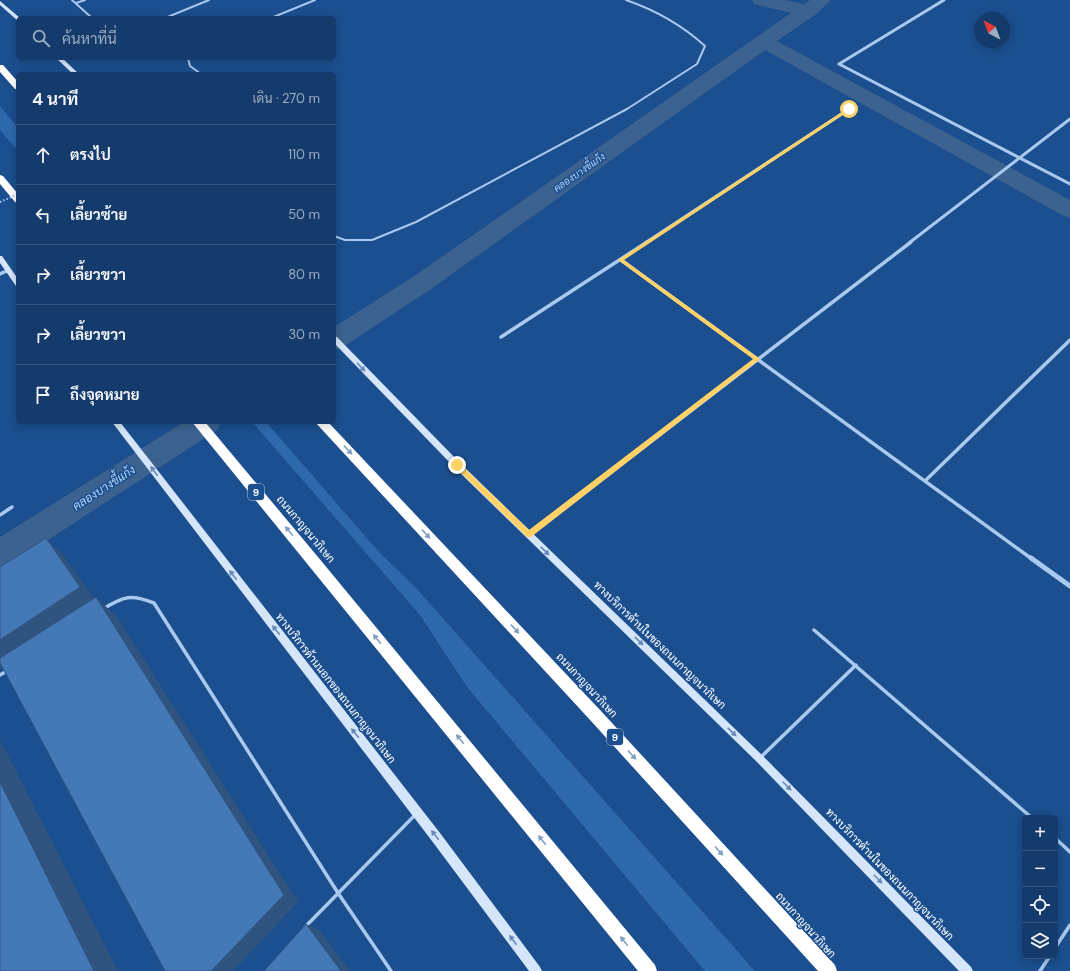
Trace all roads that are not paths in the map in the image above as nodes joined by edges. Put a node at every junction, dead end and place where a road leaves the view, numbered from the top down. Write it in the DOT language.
graph roads {
  1 [pos="72,0"];
  2 [pos="85,0"];
  3 [pos="209,0"];
  4 [pos="316,0"];
  5 [pos="626,0"];
  6 [pos="944,0"];
  7 [pos="0,2"];
  8 [pos="76,4"];
  9 [pos="90,16"];
  10 [pos="170,16"];
  11 [pos="276,16"];
  12 [pos="16,17"];
  13 [pos="63,60"];
  14 [pos="188,60"];
  15 [pos="0,67"];
  16 [pos="74,72"];
  17 [pos="198,72"];
  18 [pos="16,85"];
  19 [pos="849,109"];
  20 [pos="1070,119"];
  21 [pos="1020,157"];
  22 [pos="0,178"];
  23 [pos="1070,184"];
  24 [pos="16,198"];
  25 [pos="336,237"];
  26 [pos="0,258"];
  27 [pos="621,260"];
  28 [pos="9,270"];
  29 [pos="0,274"];
  30 [pos="16,281"];
  31 [pos="501,337"];
  32 [pos="1070,340"];
  33 [pos="336,341"];
  34 [pos="757,359"];
  35 [pos="118,424"];
  36 [pos="200,424"];
  37 [pos="323,424"];
  38 [pos="925,481"];
  39 [pos="12,507"];
  40 [pos="0,515"];
  41 [pos="529,535"];
  42 [pos="1070,586"];
  43 [pos="100,611"];
  44 [pos="814,630"];
  45 [pos="856,665"];
  46 [pos="14,666"];
  47 [pos="7,671"];
  48 [pos="0,675"];
  49 [pos="11,678"];
  50 [pos="760,758"];
  51 [pos="417,812"];
  52 [pos="1029,815"];
  53 [pos="1058,841"];
  54 [pos="1070,852"];
  55 [pos="338,893"];
  56 [pos="1070,925"];
  57 [pos="301,932"];
  58 [pos="1058,943"];
  59 [pos="1048,959"];
  60 [pos="391,971"];
  61 [pos="536,971"];
  62 [pos="648,971"];
  63 [pos="829,971"];
  64 [pos="967,971"];
  65 [pos="1040,971"];
  1 -- 8 [label="lane"];
  2 -- 8 [label="lane"];
  3 -- 10 [label="lane"];
  4 -- 11 [label="lane"];
  5 -- 25 [label="lane"];
  6 -- 21 [label="street"];
  7 -- 12 [label="main road"];
  8 -- 9 [label="lane"];
  13 -- 16 [label="main road"];
  14 -- 17 [label="lane"];
  15 -- 18 [label="highway"];
  19 -- 27 [label="street"];
  20 -- 21 [label="street"];
  21 -- 23 [label="street"];
  21 -- 34 [label="street"];
  22 -- 24 [label="highway"];
  26 -- 28 [label="main road"];
  27 -- 31 [label="street"];
  27 -- 34 [label="street"];
  28 -- 29 [label="street"];
  28 -- 30 [label="main road"];
  32 -- 38 [label="street"];
  33 -- 41 [label="main road, ทางบริการด้านในของถนนกาญจนาภิเษก, one-way"];
  34 -- 38 [label="street"];
  34 -- 41 [label="street"];
  51 -- 35 [label="main road, ทางบริการด้านนอกของถนนกาญจนาภิเษก, one-way"];
  62 -- 36 [label="highway, ถนนกาญจนาภิเษก / 9, one-way"];
  37 -- 63 [label="highway, ถนนกาญจนาภิเษก / 9, one-way"];
  38 -- 42 [label="street"];
  39 -- 40 [label="street"];
  41 -- 50 [label="main road, ทางบริการด้านในของถนนกาญจนาภิเษก, one-way"];
  43 -- 55 [label="lane"];
  44 -- 45 [label="lane"];
  45 -- 50 [label="lane"];
  45 -- 52 [label="lane"];
  46 -- 47 [label="lane"];
  47 -- 48 [label="lane"];
  47 -- 49 [label="lane"];
  50 -- 64 [label="main road, ทางบริการด้านในของถนนกาญจนาภิเษก, one-way"];
  51 -- 55 [label="lane"];
  61 -- 51 [label="main road, ทางบริการด้านนอกของถนนกาญจนาภิเษก, one-way"];
  53 -- 54 [label="lane"];
  55 -- 57 [label="lane"];
  55 -- 60 [label="lane"];
  56 -- 58 [label="lane"];
  59 -- 65 [label="lane"];
}
